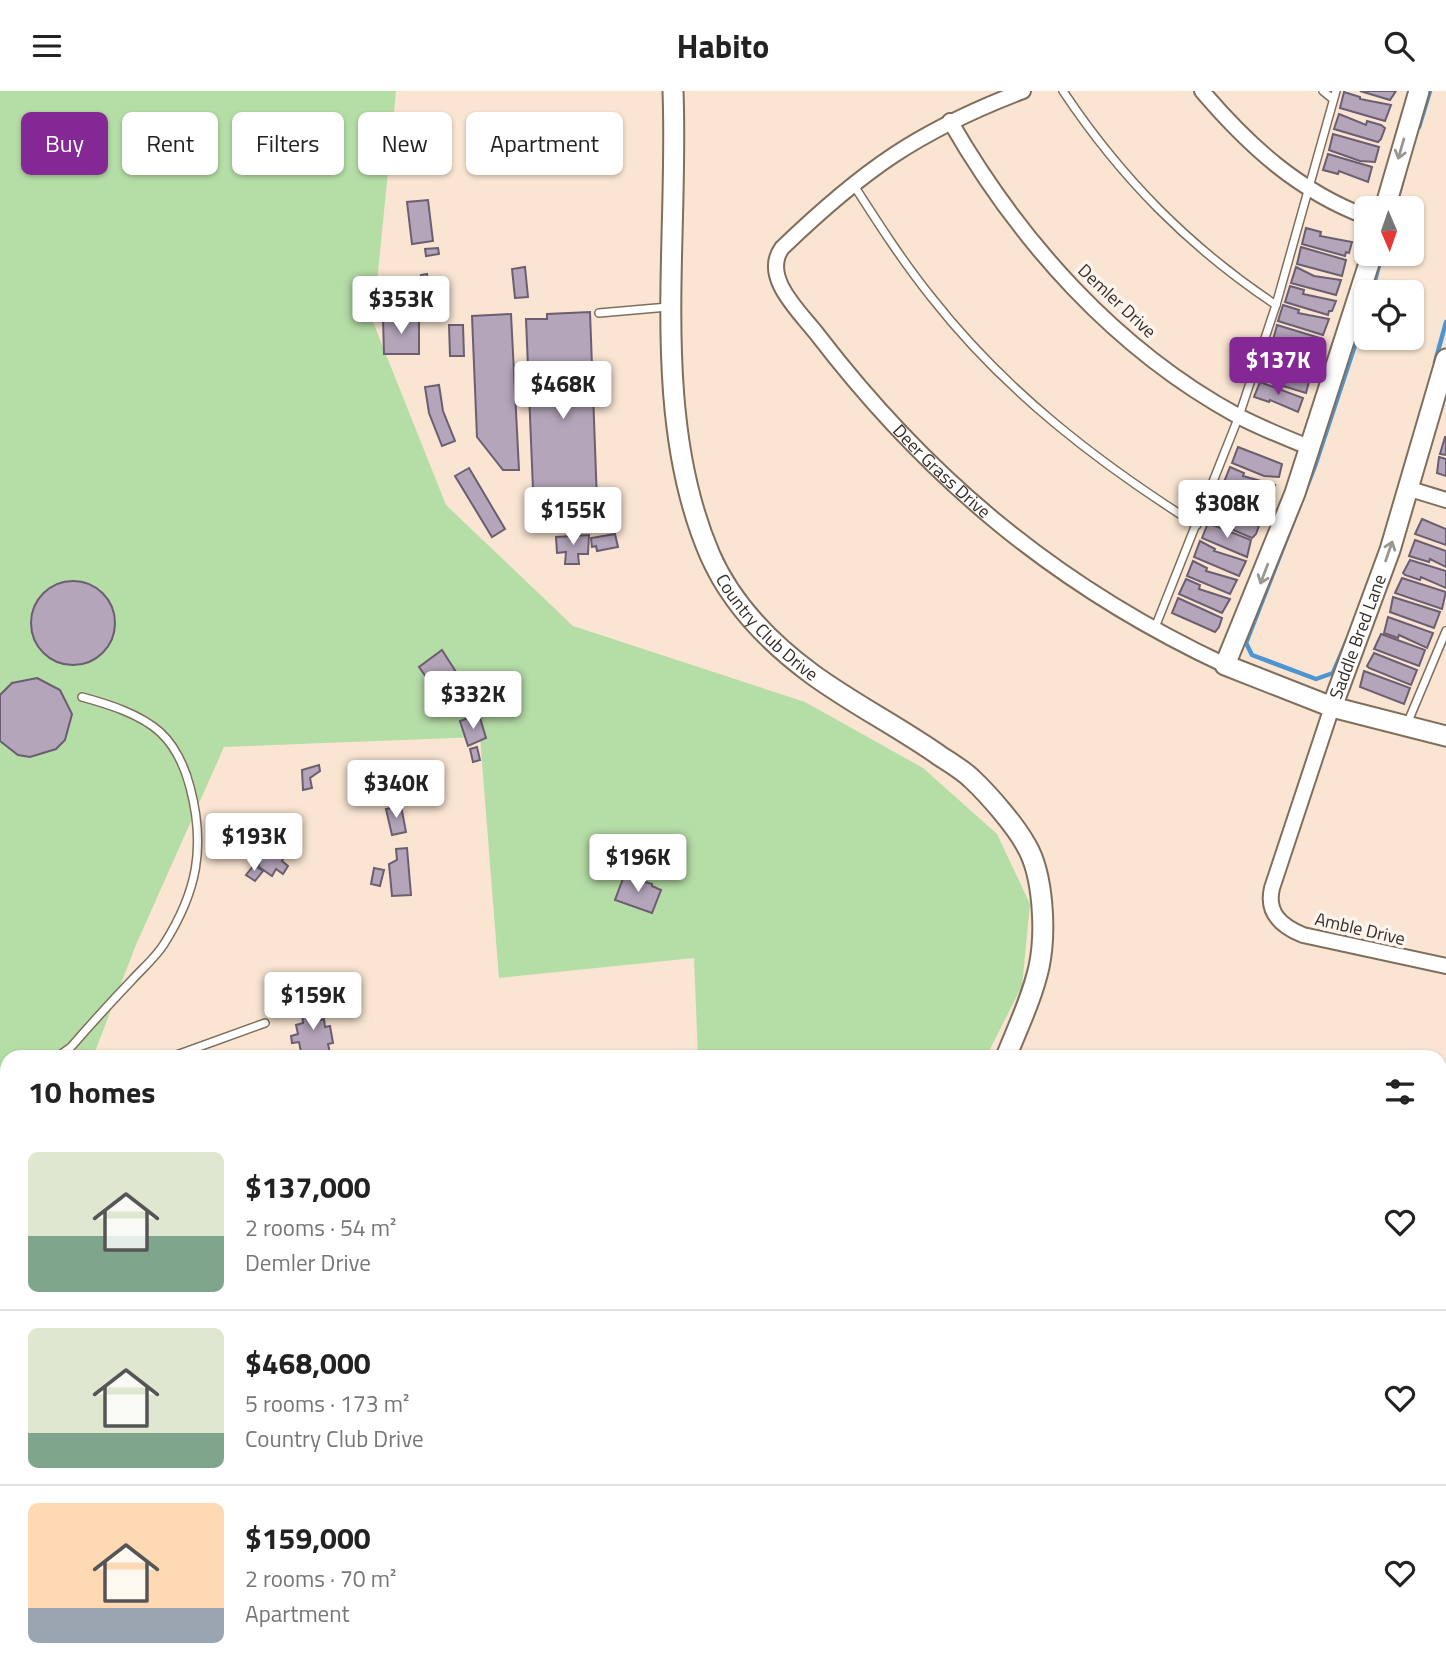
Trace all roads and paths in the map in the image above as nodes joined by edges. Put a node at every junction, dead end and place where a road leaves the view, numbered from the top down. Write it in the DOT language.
graph roads {
  1 [pos="673,91"];
  2 [pos="1023,91"];
  3 [pos="1063,91"];
  4 [pos="1202,91"];
  5 [pos="1323,91"];
  6 [pos="1419,91"];
  7 [pos="1334,95"];
  8 [pos="950,121"];
  9 [pos="851,183"];
  10 [pos="1308,190"];
  11 [pos="1388,196"];
  12 [pos="1354,211"];
  13 [pos="1368,266"];
  14 [pos="1276,305"];
  15 [pos="672,307"];
  16 [pos="599,313"];
  17 [pos="1446,359"];
  18 [pos="1239,416"];
  19 [pos="1311,448"];
  20 [pos="1410,489"];
  21 [pos="1446,500"];
  22 [pos="1197,524"];
  23 [pos="1154,630"];
  24 [pos="1446,631"];
  25 [pos="1225,665"];
  26 [pos="82,697"];
  27 [pos="1332,706"];
  28 [pos="1405,727"];
  29 [pos="1446,736"];
  30 [pos="1273,913"];
  31 [pos="1446,966"];
  32 [pos="265,1023"];
  33 [pos="67,1050"];
  34 [pos="190,1050"];
  35 [pos="1009,1050"];
  1 -- 15 [label="street, Country Club Drive"];
  2 -- 8 [label="street, Deer Grass Drive"];
  3 -- 14 [label="lane"];
  4 -- 10 [label="street"];
  5 -- 7 [label="lane"];
  6 -- 11 [label="street, one-way"];
  7 -- 10 [label="lane"];
  8 -- 9 [label="street, Deer Grass Drive"];
  8 -- 18 [label="street, Demler Drive"];
  9 -- 22 [label="lane"];
  9 -- 23 [label="street, Deer Grass Drive"];
  10 -- 12 [label="street"];
  10 -- 14 [label="lane"];
  13 -- 19 [label="street"];
  14 -- 18 [label="lane"];
  15 -- 16 [label="lane"];
  15 -- 35 [label="street, Country Club Drive"];
  17 -- 20 [label="street, Saddle Bred Lane"];
  18 -- 19 [label="street, Demler Drive"];
  18 -- 22 [label="lane"];
  19 -- 25 [label="street, one-way"];
  20 -- 21 [label="street"];
  27 -- 20 [label="street, Saddle Bred Lane, one-way"];
  22 -- 23 [label="lane"];
  23 -- 25 [label="street, Deer Grass Drive"];
  24 -- 28 [label="lane"];
  25 -- 27 [label="street, Deer Grass Drive"];
  26 -- 33 [label="lane"];
  27 -- 28 [label="street, Deer Grass Drive"];
  27 -- 30 [label="street, Saddle Bred Lane"];
  28 -- 29 [label="street, Deer Grass Drive"];
  30 -- 31 [label="street, Amble Drive"];
  32 -- 34 [label="lane"];
}
